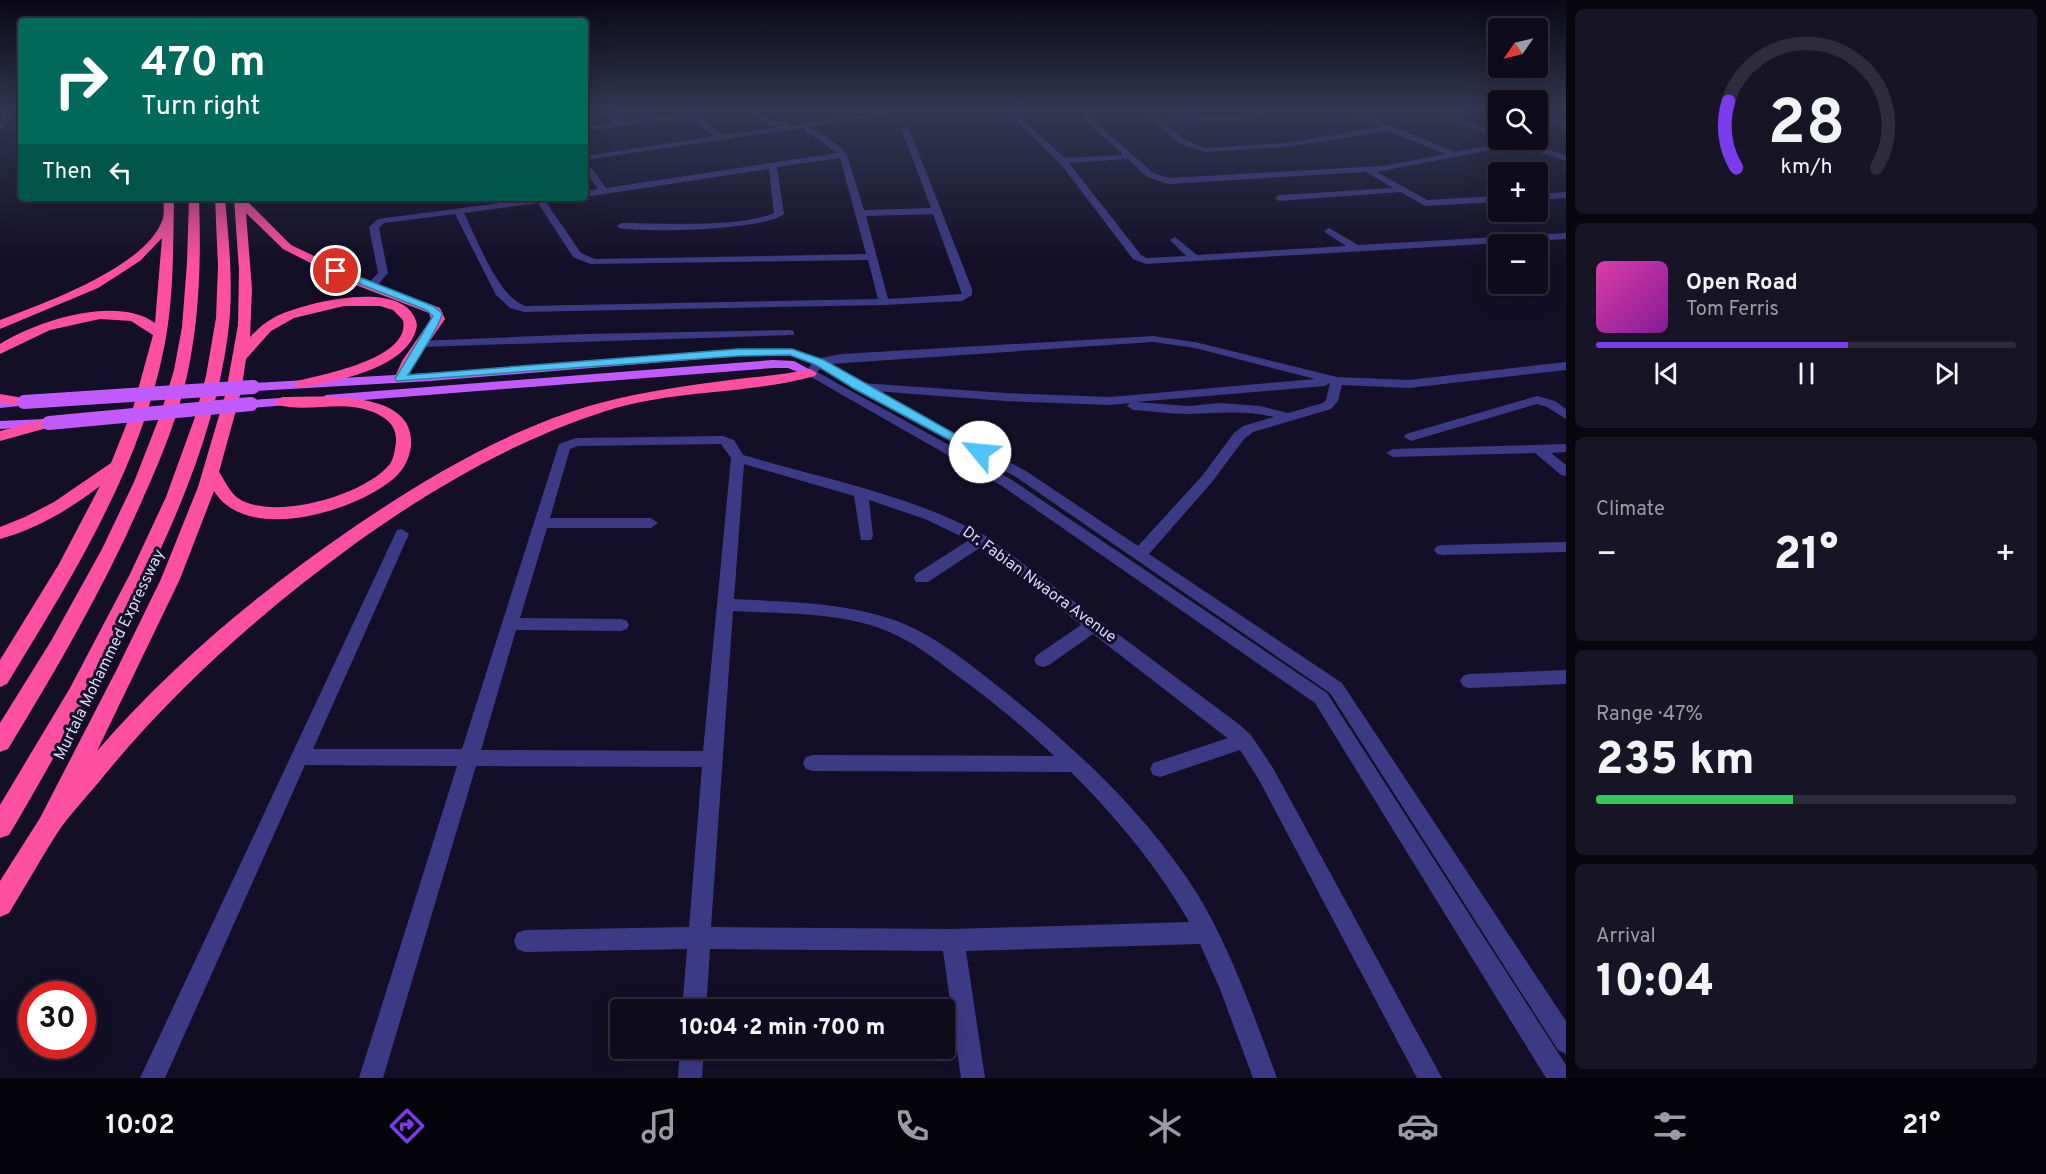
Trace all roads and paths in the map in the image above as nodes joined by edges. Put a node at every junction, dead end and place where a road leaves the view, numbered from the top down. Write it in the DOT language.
graph roads {
  1 [pos="803,161"];
  2 [pos="845,161"];
  3 [pos="918,161"];
  4 [pos="1063,161"];
  5 [pos="1135,161"];
  6 [pos="1426,161"];
  7 [pos="773,166"];
  8 [pos="588,169"];
  9 [pos="1368,170"];
  10 [pos="1400,190"];
  11 [pos="604,192"];
  12 [pos="588,194"];
  13 [pos="1566,195"];
  14 [pos="1548,196"];
  15 [pos="1279,198"];
  16 [pos="1488,200"];
  17 [pos="170,201"];
  18 [pos="194,201"];
  19 [pos="220,201"];
  20 [pos="239,201"];
  21 [pos="241,201"];
  22 [pos="541,201"];
  23 [pos="458,211"];
  24 [pos="938,211"];
  25 [pos="860,213"];
  26 [pos="169,219"];
  27 [pos="622,226"];
  28 [pos="1329,231"];
  29 [pos="1566,236"];
  30 [pos="1175,240"];
  31 [pos="1358,250"];
  32 [pos="872,257"];
  33 [pos="1195,259"];
  34 [pos="371,286"];
  35 [pos="884,302"];
  36 [pos="0,325"];
  37 [pos="790,333"];
  38 [pos="159,334"];
  39 [pos="420,344"];
  40 [pos="0,350"];
  41 [pos="240,358"];
  42 [pos="1566,366"];
  43 [pos="817,372"];
  44 [pos="401,379"];
  45 [pos="1337,381"];
  46 [pos="302,384"];
  47 [pos="857,386"];
  48 [pos="0,398"];
  49 [pos="1110,401"];
  50 [pos="24,402"];
  51 [pos="282,402"];
  52 [pos="0,404"];
  53 [pos="1566,415"];
  54 [pos="1290,418"];
  55 [pos="49,423"];
  56 [pos="0,425"];
  57 [pos="0,436"];
  58 [pos="1411,437"];
  59 [pos="1566,447"];
  60 [pos="1537,448"];
  61 [pos="1393,453"];
  62 [pos="738,458"];
  63 [pos="118,464"];
  64 [pos="1566,472"];
  65 [pos="212,473"];
  66 [pos="861,493"];
  67 [pos="540,523"];
  68 [pos="651,523"];
  69 [pos="0,533"];
  70 [pos="402,534"];
  71 [pos="866,536"];
  72 [pos="981,540"];
  73 [pos="1566,547"];
  74 [pos="1442,550"];
  75 [pos="1141,555"];
  76 [pos="922,578"];
  77 [pos="725,605"];
  78 [pos="510,624"];
  79 [pos="1094,624"];
  80 [pos="621,625"];
  81 [pos="1043,660"];
  82 [pos="1566,677"];
  83 [pos="0,678"];
  84 [pos="1468,681"];
  85 [pos="1244,741"];
  86 [pos="0,742"];
  87 [pos="299,757"];
  88 [pos="470,759"];
  89 [pos="712,759"];
  90 [pos="813,764"];
  91 [pos="1073,764"];
  92 [pos="1160,769"];
  93 [pos="0,827"];
  94 [pos="47,827"];
  95 [pos="0,904"];
  96 [pos="1206,933"];
  97 [pos="699,938"];
  98 [pos="953,940"];
  99 [pos="525,941"];
  100 [pos="695,999"];
  101 [pos="1566,1042"];
  102 [pos="691,1059"];
  103 [pos="152,1078"];
  104 [pos="371,1078"];
  105 [pos="690,1078"];
  106 [pos="973,1078"];
  107 [pos="1265,1078"];
  108 [pos="1430,1078"];
  109 [pos="1560,1078"];
  1 -- 7 [label="street"];
  2 -- 25 [label="street"];
  3 -- 24 [label="street"];
  4 -- 33 [label="street"];
  5 -- 9 [label="street"];
  6 -- 9 [label="street"];
  7 -- 11 [label="street"];
  7 -- 27 [label="street"];
  8 -- 11 [label="street"];
  9 -- 10 [label="street"];
  10 -- 15 [label="street"];
  10 -- 16 [label="street"];
  11 -- 12 [label="street"];
  13 -- 14 [label="street"];
  17 -- 26 [label="highway"];
  18 -- 86 [label="highway"];
  19 -- 93 [label="highway, Murtala Mohammed Expressway"];
  20 -- 41 [label="highway, Murtala Mohammed Expressway"];
  21 -- 34 [label="highway"];
  22 -- 23 [label="street"];
  22 -- 32 [label="street"];
  23 -- 34 [label="street"];
  23 -- 35 [label="street"];
  24 -- 25 [label="street"];
  24 -- 35 [label="street"];
  25 -- 32 [label="street"];
  26 -- 36 [label="highway"];
  26 -- 38 [label="highway"];
  28 -- 31 [label="street"];
  29 -- 31 [label="street"];
  30 -- 33 [label="street"];
  31 -- 33 [label="street"];
  32 -- 35 [label="street"];
  34 -- 39 [label="highway"];
  37 -- 39 [label="street"];
  38 -- 40 [label="highway"];
  38 -- 63 [label="highway"];
  39 -- 44 [label="highway"];
  41 -- 46 [label="highway"];
  41 -- 65 [label="highway, Murtala Mohammed Expressway"];
  42 -- 45 [label="street"];
  43 -- 44 [label="main road"];
  43 -- 45 [label="street"];
  43 -- 47 [label="street"];
  43 -- 51 [label="main road"];
  43 -- 94 [label="highway"];
  43 -- 109 [label="street"];
  44 -- 46 [label="main road"];
  45 -- 49 [label="street"];
  45 -- 54 [label="street"];
  46 -- 50 [label="main road, bridge"];
  47 -- 49 [label="street"];
  47 -- 75 [label="street"];
  48 -- 50 [label="highway"];
  49 -- 54 [label="street"];
  50 -- 52 [label="main road"];
  51 -- 55 [label="main road, bridge"];
  51 -- 65 [label="highway"];
  53 -- 58 [label="street"];
  54 -- 75 [label="street"];
  55 -- 56 [label="main road"];
  55 -- 57 [label="highway"];
  59 -- 60 [label="street"];
  60 -- 61 [label="street"];
  60 -- 64 [label="street"];
  62 -- 66 [label="street, Dr. Fabian Nwaora Avenue"];
  62 -- 67 [label="street"];
  62 -- 77 [label="street"];
  63 -- 69 [label="highway"];
  63 -- 83 [label="highway"];
  65 -- 94 [label="highway, Murtala Mohammed Expressway"];
  66 -- 71 [label="street"];
  66 -- 72 [label="street, Dr. Fabian Nwaora Avenue"];
  67 -- 68 [label="street"];
  67 -- 78 [label="street"];
  70 -- 87 [label="street"];
  72 -- 76 [label="street"];
  72 -- 79 [label="street, Dr. Fabian Nwaora Avenue"];
  73 -- 74 [label="street"];
  75 -- 101 [label="street"];
  77 -- 89 [label="street"];
  77 -- 91 [label="street"];
  78 -- 80 [label="street"];
  78 -- 88 [label="street"];
  79 -- 81 [label="street"];
  79 -- 85 [label="street, Dr. Fabian Nwaora Avenue"];
  82 -- 84 [label="street"];
  85 -- 92 [label="street"];
  85 -- 108 [label="street, Dr. Fabian Nwaora Avenue"];
  87 -- 88 [label="street"];
  87 -- 103 [label="street"];
  88 -- 89 [label="street"];
  88 -- 104 [label="street"];
  89 -- 97 [label="street"];
  90 -- 91 [label="street"];
  91 -- 96 [label="street"];
  94 -- 95 [label="highway, Murtala Mohammed Expressway"];
  96 -- 98 [label="street"];
  96 -- 107 [label="street"];
  97 -- 98 [label="street"];
  97 -- 99 [label="street"];
  97 -- 100 [label="street"];
  98 -- 106 [label="street"];
  102 -- 105 [label="street"];
}
